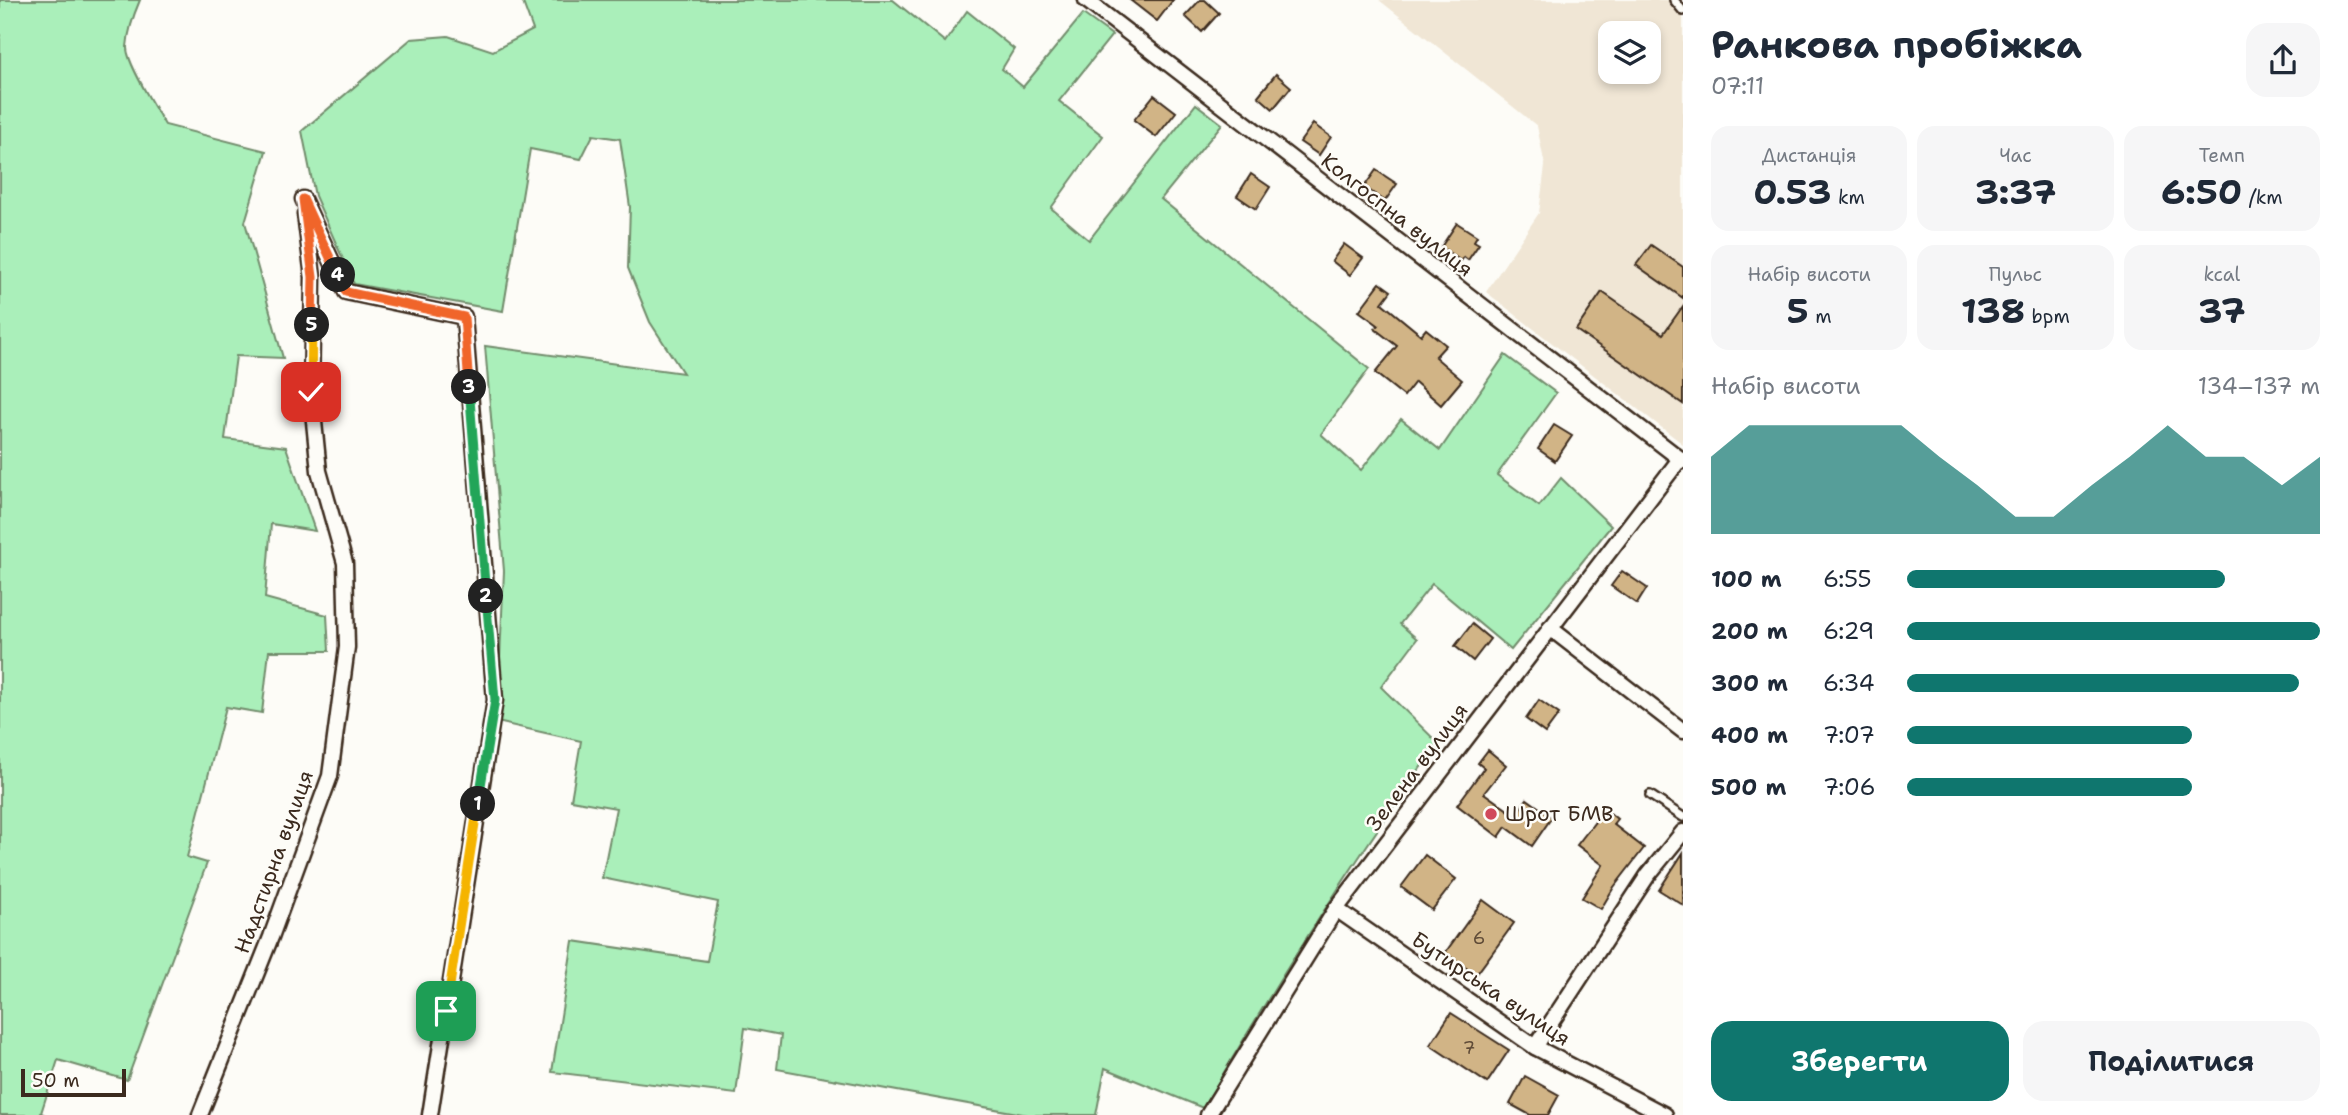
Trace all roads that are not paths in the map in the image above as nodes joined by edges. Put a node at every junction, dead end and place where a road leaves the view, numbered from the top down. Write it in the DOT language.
graph roads {
  1 [pos="1086,0"];
  2 [pos="1674,0"];
  3 [pos="1683,11"];
  4 [pos="1682,460"];
  5 [pos="1550,628"];
  6 [pos="1683,731"];
  7 [pos="1650,795"];
  8 [pos="1683,817"];
  9 [pos="1683,832"];
  10 [pos="1336,909"];
  11 [pos="1535,1047"];
  12 [pos="200,1115"];
  13 [pos="430,1115"];
  14 [pos="1208,1115"];
  15 [pos="1665,1115"];
  1 -- 4 [label="street, Колгоспна вулиця"];
  2 -- 3 [label="lane"];
  4 -- 5 [label="street, Зелена вулиця"];
  5 -- 6 [label="street"];
  5 -- 10 [label="street, Зелена вулиця"];
  7 -- 8 [label="lane"];
  9 -- 11 [label="street"];
  10 -- 11 [label="street, Бутирська вулиця"];
  10 -- 14 [label="street, Зелена вулиця"];
  11 -- 15 [label="street, Бутирська вулиця"];
  12 -- 13 [label="street, Надстирна вулиця"];
}
